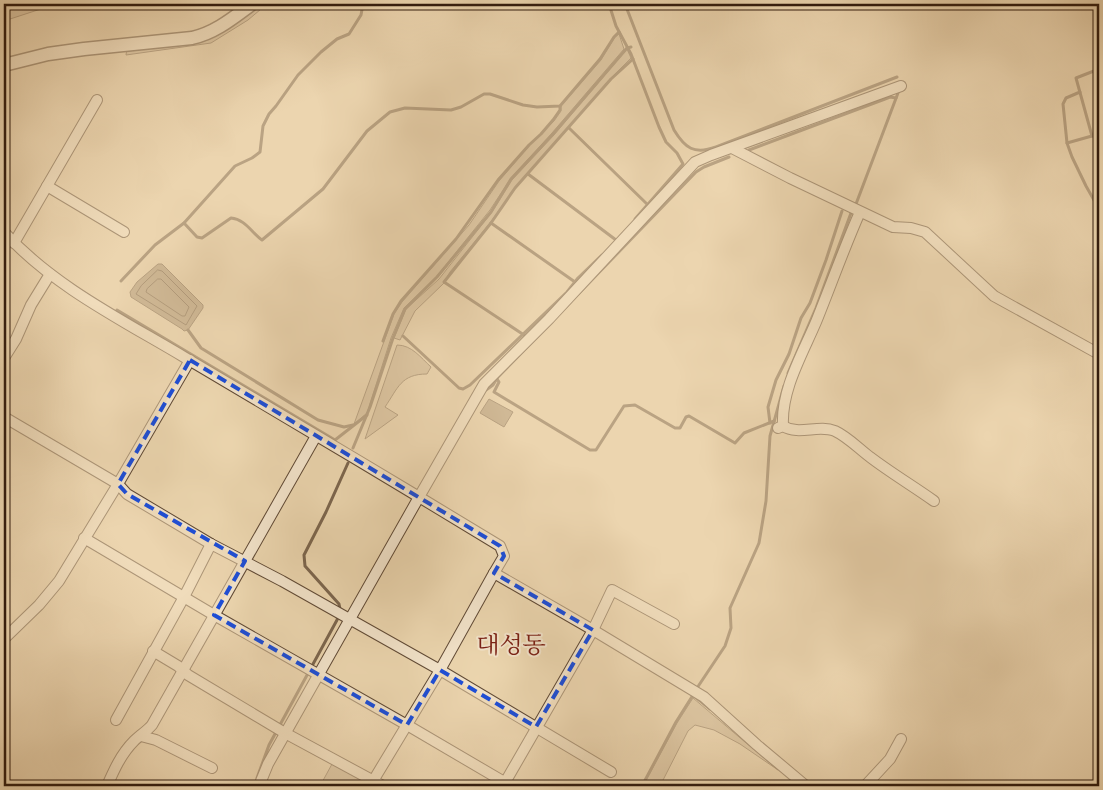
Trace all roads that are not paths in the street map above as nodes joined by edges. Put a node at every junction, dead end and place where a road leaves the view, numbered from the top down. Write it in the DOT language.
graph roads {
  1 [pos="252,4"];
  2 [pos="4,65"];
  3 [pos="901,86"];
  4 [pos="97,100"];
  5 [pos="732,148"];
  6 [pos="47,186"];
  7 [pos="860,212"];
  8 [pos="4,232"];
  9 [pos="124,232"];
  10 [pos="14,243"];
  11 [pos="50,274"];
  12 [pos="1099,354"];
  13 [pos="4,358"];
  14 [pos="190,360"];
  15 [pos="4,417"];
  16 [pos="316,436"];
  17 [pos="118,484"];
  18 [pos="420,497"];
  19 [pos="934,501"];
  20 [pos="84,538"];
  21 [pos="211,544"];
  22 [pos="245,561"];
  23 [pos="494,573"];
  24 [pos="184,596"];
  25 [pos="214,615"];
  26 [pos="343,616"];
  27 [pos="674,624"];
  28 [pos="593,630"];
  29 [pos="4,639"];
  30 [pos="153,651"];
  31 [pos="182,670"];
  32 [pos="440,670"];
  33 [pos="313,672"];
  34 [pos="116,720"];
  35 [pos="407,725"];
  36 [pos="536,728"];
  37 [pos="281,730"];
  38 [pos="141,736"];
  39 [pos="901,739"];
  40 [pos="212,768"];
  41 [pos="610,772"];
  42 [pos="373,783"];
  43 [pos="506,785"];
  44 [pos="107,786"];
  45 [pos="260,786"];
  46 [pos="383,786"];
  47 [pos="806,786"];
  48 [pos="865,786"];
  1 -- 2 [label="street"];
  3 -- 5 [label="street"];
  4 -- 6 [label="street"];
  5 -- 7 [label="street"];
  5 -- 18 [label="street"];
  6 -- 9 [label="street"];
  6 -- 10 [label="street"];
  7 -- 12 [label="street"];
  7 -- 19 [label="street"];
  8 -- 10 [label="street"];
  10 -- 11 [label="street"];
  11 -- 13 [label="street"];
  11 -- 14 [label="street"];
  14 -- 16 [label="street"];
  14 -- 17 [label="street"];
  15 -- 17 [label="street"];
  16 -- 18 [label="street"];
  16 -- 22 [label="street"];
  17 -- 20 [label="street"];
  17 -- 21 [label="street"];
  18 -- 23 [label="street"];
  18 -- 26 [label="street"];
  20 -- 24 [label="street"];
  20 -- 29 [label="street"];
  21 -- 22 [label="street"];
  21 -- 24 [label="street"];
  22 -- 25 [label="street"];
  22 -- 26 [label="street"];
  23 -- 28 [label="street"];
  23 -- 32 [label="street"];
  24 -- 25 [label="street"];
  24 -- 30 [label="street"];
  25 -- 31 [label="street"];
  25 -- 33 [label="street"];
  26 -- 32 [label="street"];
  26 -- 33 [label="street"];
  27 -- 28 [label="street"];
  28 -- 36 [label="street"];
  28 -- 47 [label="street"];
  30 -- 31 [label="street"];
  30 -- 34 [label="street"];
  31 -- 37 [label="street"];
  31 -- 38 [label="street"];
  32 -- 35 [label="street"];
  32 -- 36 [label="street"];
  33 -- 35 [label="street"];
  33 -- 37 [label="street"];
  35 -- 42 [label="street"];
  35 -- 43 [label="street"];
  36 -- 41 [label="street"];
  36 -- 43 [label="street"];
  37 -- 42 [label="street"];
  37 -- 45 [label="street"];
  38 -- 40 [label="street"];
  38 -- 44 [label="street"];
  39 -- 48 [label="street"];
  42 -- 46 [label="street"];
}
